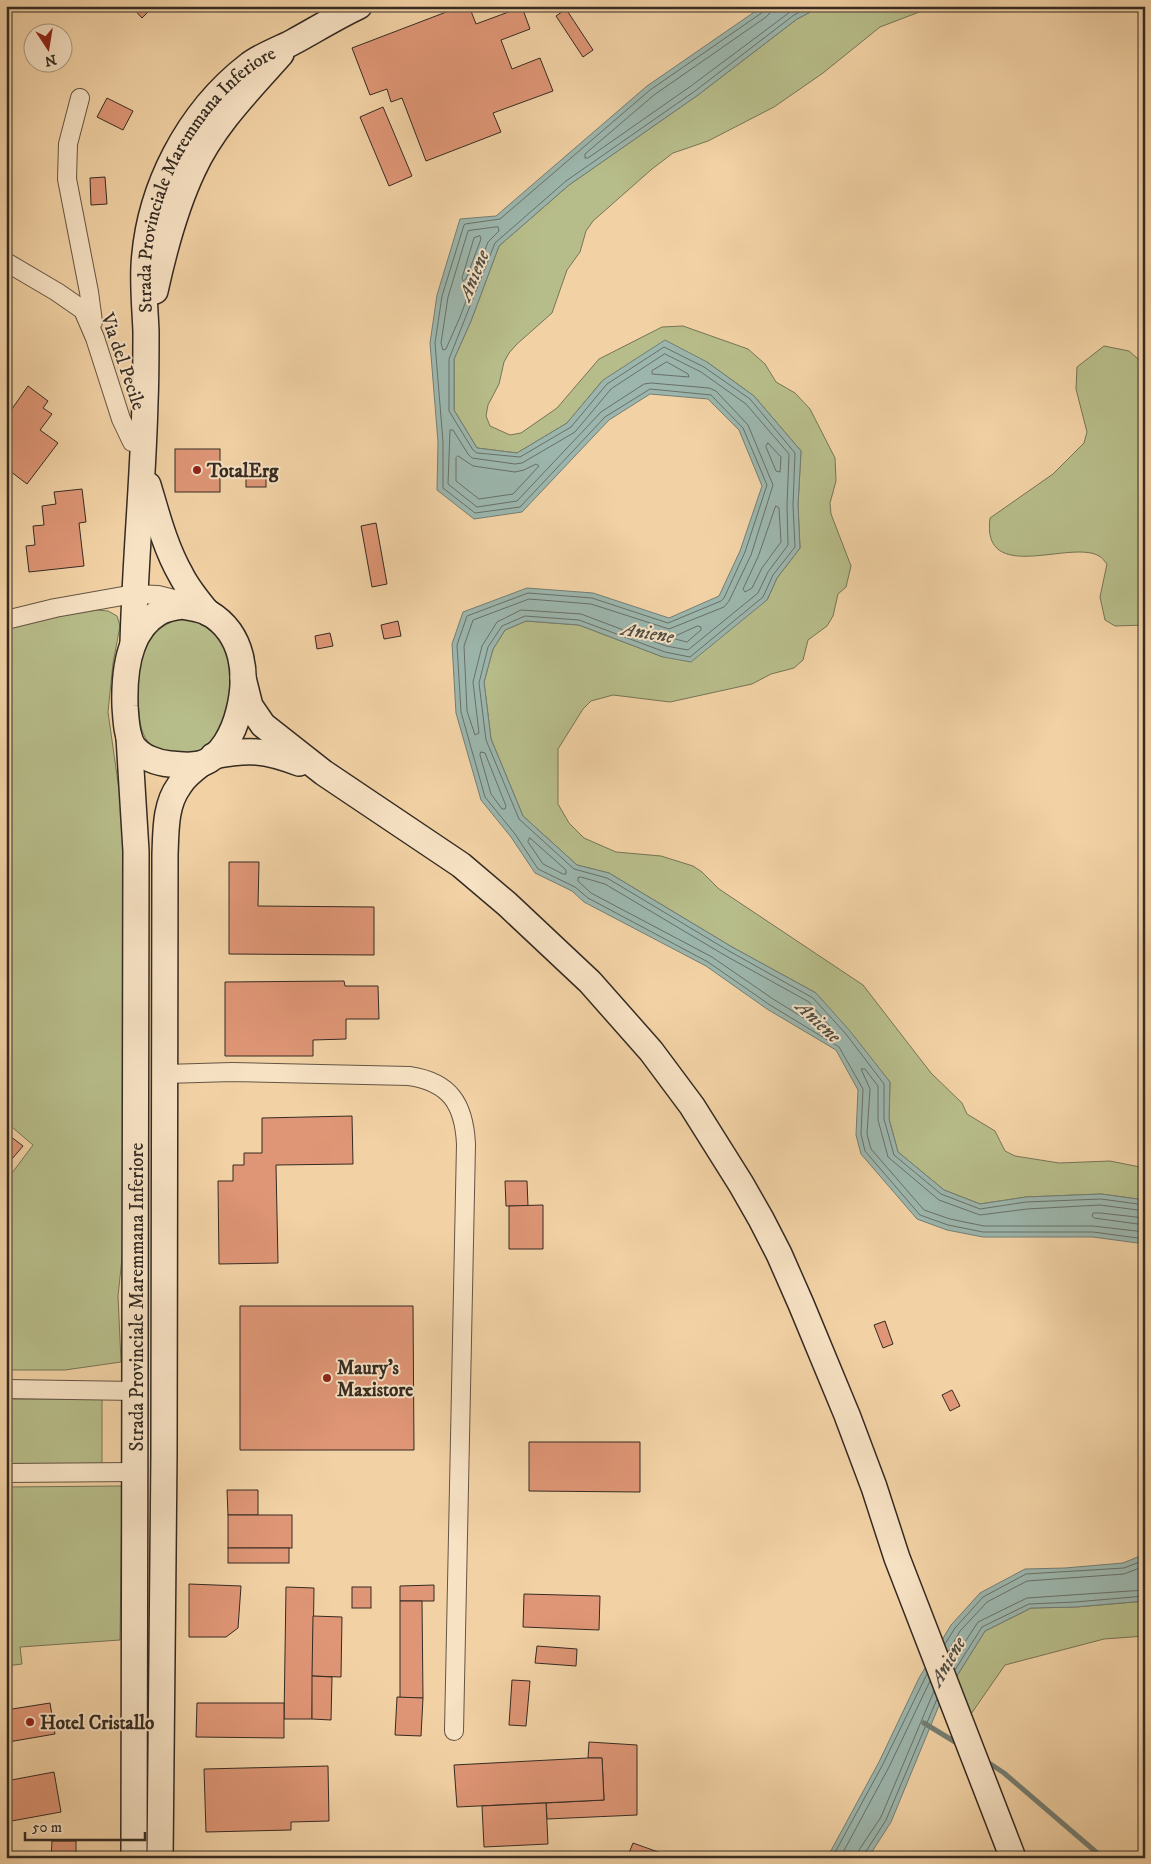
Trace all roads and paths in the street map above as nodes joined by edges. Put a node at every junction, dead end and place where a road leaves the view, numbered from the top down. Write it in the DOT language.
graph roads {
  1 [pos="359,6"];
  2 [pos="80,98"];
  3 [pos="6,262"];
  4 [pos="95,338"];
  5 [pos="144,443"];
  6 [pos="143,471"];
  7 [pos="134,594"];
  8 [pos="184,606"];
  9 [pos="208,612"];
  10 [pos="6,620"];
  11 [pos="133,644"];
  12 [pos="243,678"];
  13 [pos="129,736"];
  14 [pos="207,760"];
  15 [pos="324,773"];
  16 [pos="165,1074"];
  17 [pos="6,1389"];
  18 [pos="136,1391"];
  19 [pos="135,1472"];
  20 [pos="6,1473"];
  21 [pos="454,1731"];
  22 [pos="134,1858"];
  23 [pos="160,1858"];
  24 [pos="1014,1858"];
  1 -- 5 [label="main road, Strada Provinciale Maremmana Inferiore"];
  2 -- 4 [label="street"];
  3 -- 4 [label="street, Via del Pecile"];
  4 -- 5 [label="street, Via del Pecile"];
  5 -- 6 [label="main road, Strada Provinciale Maremmana Inferiore"];
  6 -- 7 [label="main road, Strada Provinciale Maremmana Inferiore"];
  6 -- 9 [label="main road, Strada Provinciale Maremmana Inferiore"];
  7 -- 8 [label="street"];
  7 -- 10 [label="street"];
  7 -- 11 [label="main road, Strada Provinciale Maremmana Inferiore"];
  8 -- 9 [label="main road"];
  8 -- 11 [label="main road"];
  9 -- 12 [label="main road"];
  11 -- 13 [label="main road"];
  12 -- 14 [label="main road"];
  12 -- 15 [label="main road"];
  13 -- 14 [label="main road"];
  13 -- 18 [label="main road, Strada Provinciale Maremmana Inferiore"];
  14 -- 15 [label="main road"];
  14 -- 16 [label="main road, Strada Provinciale Maremmana Inferiore"];
  15 -- 24 [label="main road"];
  16 -- 21 [label="street"];
  16 -- 23 [label="main road, Strada Provinciale Maremmana Inferiore"];
  17 -- 18 [label="street"];
  18 -- 19 [label="main road, Strada Provinciale Maremmana Inferiore"];
  19 -- 20 [label="street"];
  19 -- 22 [label="main road, Strada Provinciale Maremmana Inferiore"];
}
